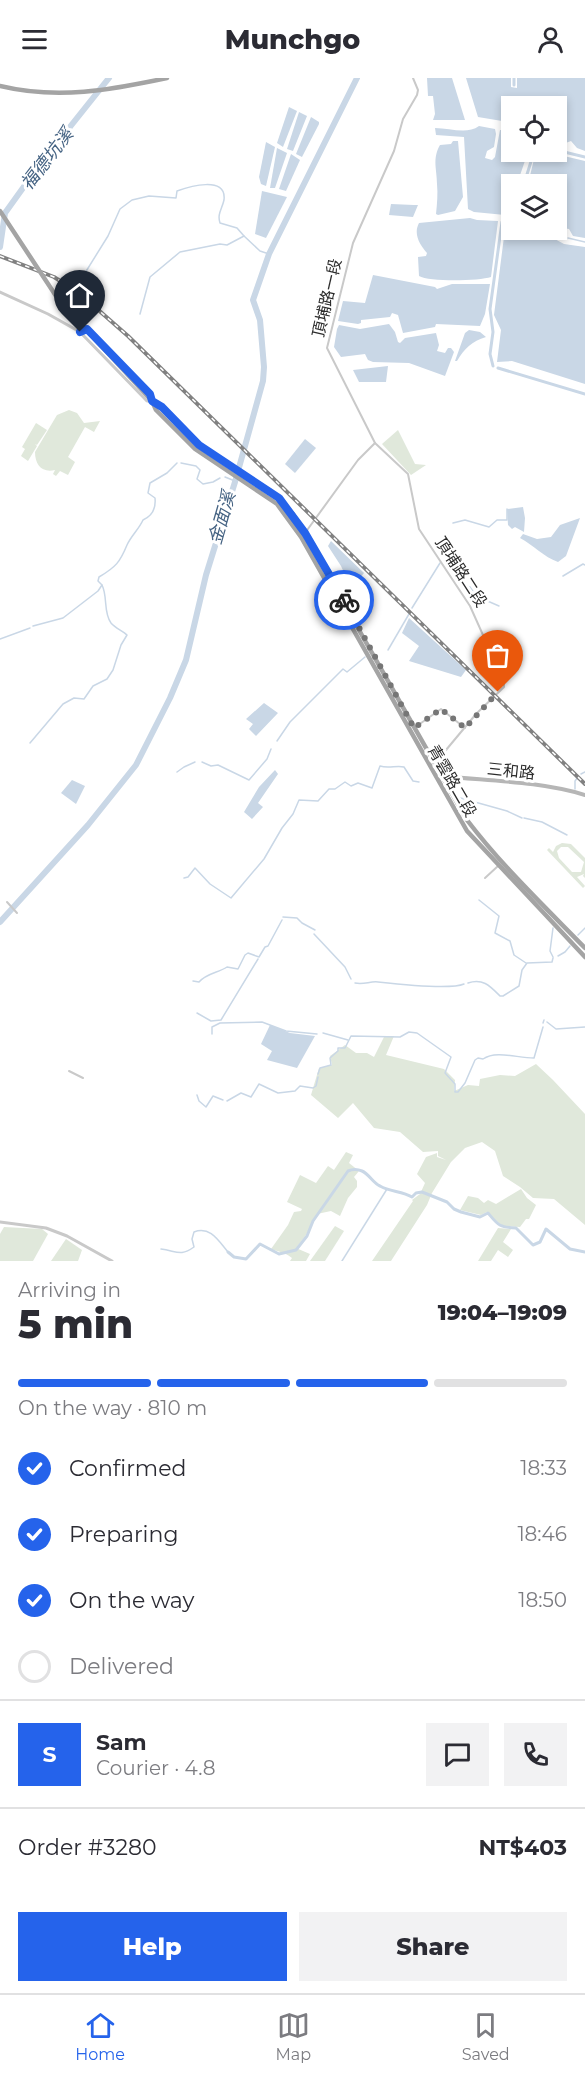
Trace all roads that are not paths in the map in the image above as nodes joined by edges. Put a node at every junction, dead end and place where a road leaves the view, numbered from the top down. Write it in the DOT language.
graph roads {
  1 [pos="167,78"];
  2 [pos="413,78"];
  3 [pos="0,86"];
  4 [pos="0,211"];
  5 [pos="0,292"];
  6 [pos="80,332"];
  7 [pos="152,401"];
  8 [pos="375,442"];
  9 [pos="244,478"];
  10 [pos="303,535"];
  11 [pos="414,728"];
  12 [pos="465,728"];
  13 [pos="435,764"];
  14 [pos="430,769"];
  15 [pos="434,776"];
  16 [pos="442,777"];
  17 [pos="585,795"];
  18 [pos="498,866"];
  19 [pos="485,878"];
  20 [pos="529,891"];
  21 [pos="7,902"];
  22 [pos="17,913"];
  23 [pos="585,948"];
  24 [pos="585,957"];
  25 [pos="69,1071"];
  26 [pos="83,1078"];
  27 [pos="0,1222"];
  28 [pos="112,1261"];
  1 -- 3 [label="main road"];
  2 -- 8 [label="street, 頂埔路一段"];
  4 -- 7 [label="main road, bridge"];
  5 -- 6 [label="street"];
  6 -- 7 [label="street"];
  6 -- 7 [label="street"];
  7 -- 9 [label="main road"];
  7 -- 9 [label="main road"];
  8 -- 10 [label="street"];
  8 -- 12 [label="street, 頂埔路二段"];
  9 -- 10 [label="main road, 青雲路二段"];
  10 -- 11 [label="main road, 青雲路二段"];
  10 -- 14 [label="main road, 青雲路二段"];
  11 -- 12 [label="street"];
  11 -- 13 [label="main road, 青雲路二段"];
  12 -- 13 [label="street, 頂埔路二段"];
  13 -- 14 [label="street, 頂埔路二段"];
  13 -- 16 [label="main road, 青雲路二段"];
  14 -- 15 [label="main road, 青雲路二段"];
  15 -- 16 [label="main road, 三和路"];
  15 -- 18 [label="main road, 青雲路二段"];
  16 -- 17 [label="main road, 三和路"];
  16 -- 20 [label="main road, 青雲路二段"];
  18 -- 19 [label="street"];
  18 -- 20 [label="main road, 青雲路二段"];
  20 -- 23 [label="main road, 青雲路二段"];
  20 -- 24 [label="main road, 青雲路二段"];
  21 -- 22 [label="street"];
  25 -- 26 [label="street"];
  27 -- 28 [label="street"];
}
